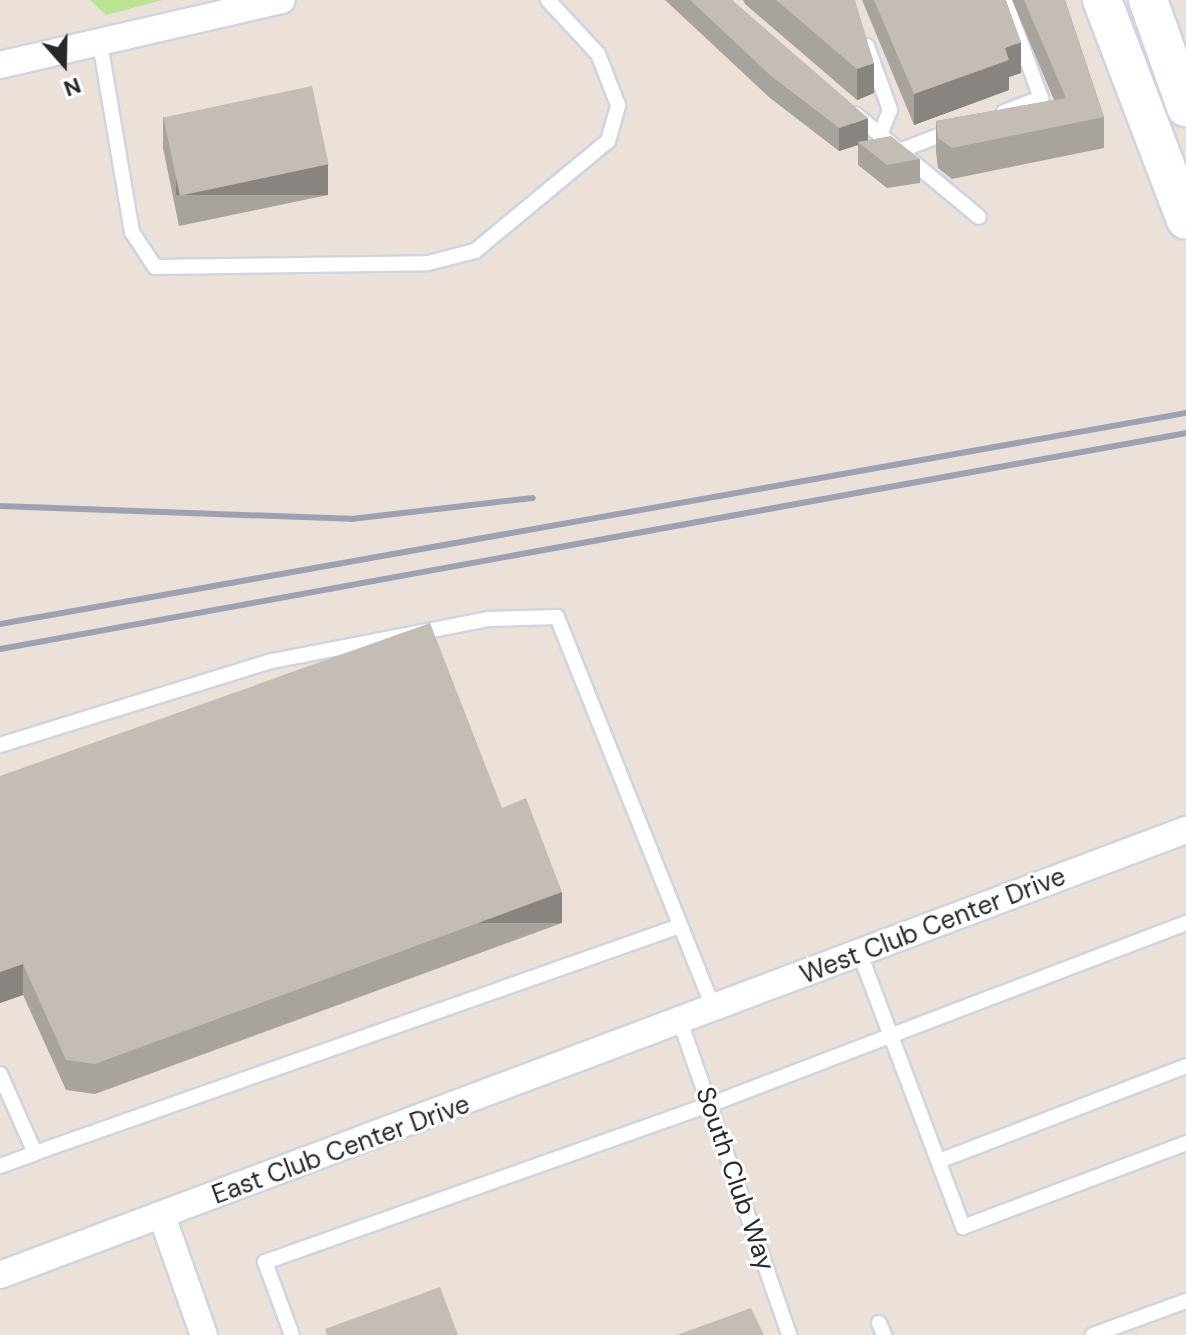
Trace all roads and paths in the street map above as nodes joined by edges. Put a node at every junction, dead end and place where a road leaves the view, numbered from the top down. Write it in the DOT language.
graph roads {
  1 [pos="282,0"];
  2 [pos="548,0"];
  3 [pos="1005,0"];
  4 [pos="1102,0"];
  5 [pos="1148,0"];
  6 [pos="861,28"];
  7 [pos="100,43"];
  8 [pos="0,65"];
  9 [pos="838,100"];
  10 [pos="1186,107"];
  11 [pos="880,135"];
  12 [pos="899,151"];
  13 [pos="979,217"];
  14 [pos="1186,220"];
  15 [pos="0,745"];
  16 [pos="1186,830"];
  17 [pos="1186,923"];
  18 [pos="680,926"];
  19 [pos="860,954"];
  20 [pos="714,1011"];
  21 [pos="681,1024"];
  22 [pos="892,1033"];
  23 [pos="1186,1066"];
  24 [pos="0,1074"];
  25 [pos="709,1105"];
  26 [pos="1186,1143"];
  27 [pos="35,1153"];
  28 [pos="939,1161"];
  29 [pos="0,1166"];
  30 [pos="162,1216"];
  31 [pos="0,1275"];
  32 [pos="1186,1301"];
  33 [pos="204,1335"];
  34 [pos="292,1335"];
  35 [pos="789,1335"];
  36 [pos="1093,1335"];
  1 -- 7 [label="street"];
  2 -- 7 [label="lane"];
  3 -- 12 [label="lane"];
  4 -- 14 [label="main road"];
  5 -- 10 [label="main road"];
  6 -- 11 [label="lane"];
  7 -- 8 [label="street"];
  9 -- 11 [label="lane"];
  11 -- 12 [label="lane"];
  12 -- 13 [label="lane"];
  15 -- 18 [label="lane"];
  16 -- 19 [label="street, West Club Center Drive"];
  17 -- 22 [label="lane"];
  18 -- 20 [label="lane"];
  18 -- 27 [label="lane"];
  19 -- 20 [label="street, West Club Center Drive"];
  19 -- 22 [label="lane"];
  20 -- 21 [label="street, West Club Center Drive"];
  21 -- 25 [label="lane, South Club Way"];
  21 -- 30 [label="street, East Club Center Drive"];
  22 -- 25 [label="lane"];
  22 -- 28 [label="lane"];
  23 -- 28 [label="lane"];
  24 -- 27 [label="lane"];
  25 -- 34 [label="lane"];
  25 -- 35 [label="lane, South Club Way"];
  26 -- 28 [label="lane"];
  27 -- 29 [label="lane"];
  30 -- 31 [label="street, East Club Center Drive"];
  30 -- 33 [label="street"];
  32 -- 36 [label="lane"];
}
